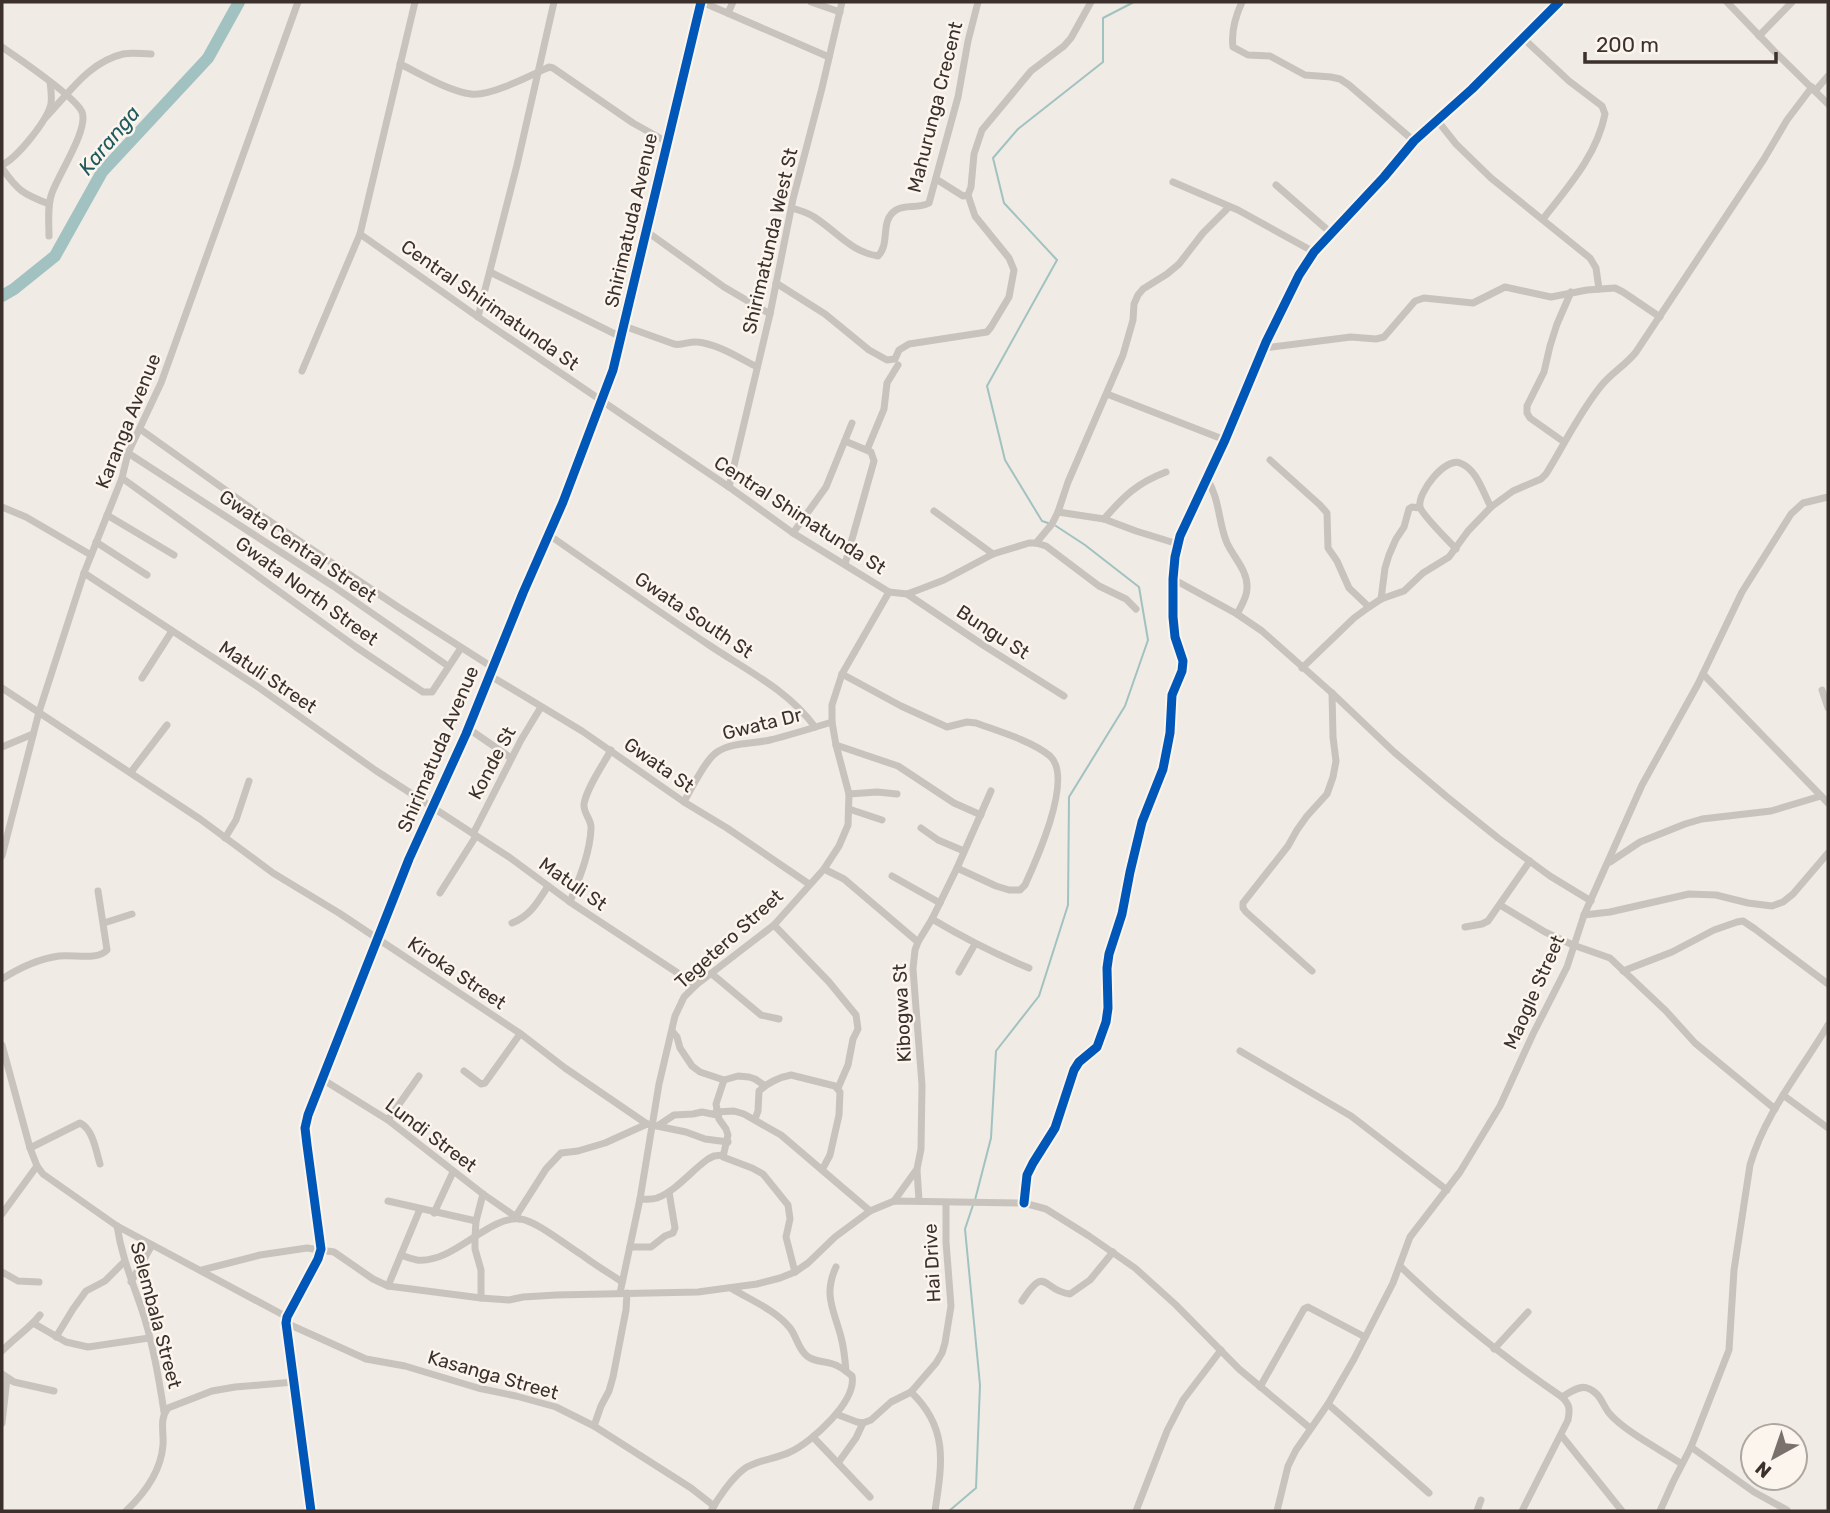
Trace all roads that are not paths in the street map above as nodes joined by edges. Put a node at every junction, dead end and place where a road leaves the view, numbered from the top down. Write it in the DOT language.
graph roads {
  1 [pos="298,2"];
  2 [pos="415,2"];
  3 [pos="554,2"];
  4 [pos="701,2"];
  5 [pos="733,2"];
  6 [pos="811,2"];
  7 [pos="842,2"];
  8 [pos="978,2"];
  9 [pos="1091,2"];
  10 [pos="1242,2"];
  11 [pos="1559,2"];
  12 [pos="1727,2"];
  13 [pos="1792,2"];
  14 [pos="840,12"];
  15 [pos="728,13"];
  16 [pos="1759,36"];
  17 [pos="1522,38"];
  18 [pos="2,47"];
  19 [pos="151,54"];
  20 [pos="829,57"];
  21 [pos="400,64"];
  22 [pos="538,73"];
  23 [pos="1828,76"];
  24 [pos="49,81"];
  25 [pos="1814,89"];
  26 [pos="67,96"];
  27 [pos="1828,104"];
  28 [pos="46,117"];
  29 [pos="1437,120"];
  30 [pos="1414,141"];
  31 [pos="667,142"];
  32 [pos="2,167"];
  33 [pos="936,179"];
  34 [pos="1173,182"];
  35 [pos="1276,185"];
  36 [pos="968,195"];
  37 [pos="49,204"];
  38 [pos="1229,207"];
  39 [pos="792,208"];
  40 [pos="1543,219"];
  41 [pos="646,230"];
  42 [pos="1331,233"];
  43 [pos="360,234"];
  44 [pos="49,236"];
  45 [pos="1314,252"];
  46 [pos="490,272"];
  47 [pos="776,283"];
  48 [pos="1599,289"];
  49 [pos="1572,292"];
  50 [pos="769,314"];
  51 [pos="478,317"];
  52 [pos="1660,317"];
  53 [pos="624,326"];
  54 [pos="621,337"];
  55 [pos="1264,348"];
  56 [pos="898,365"];
  57 [pos="757,367"];
  58 [pos="302,371"];
  59 [pos="1107,394"];
  60 [pos="602,401"];
  61 [pos="852,424"];
  62 [pos="140,429"];
  63 [pos="1225,440"];
  64 [pos="845,441"];
  65 [pos="1564,442"];
  66 [pos="867,450"];
  67 [pos="128,453"];
  68 [pos="1270,460"];
  69 [pos="1166,472"];
  70 [pos="122,478"];
  71 [pos="1207,479"];
  72 [pos="729,487"];
  73 [pos="1828,497"];
  74 [pos="2,507"];
  75 [pos="1491,507"];
  76 [pos="1420,508"];
  77 [pos="934,511"];
  78 [pos="1058,512"];
  79 [pos="107,515"];
  80 [pos="1104,519"];
  81 [pos="793,533"];
  82 [pos="549,535"];
  83 [pos="96,542"];
  84 [pos="1036,542"];
  85 [pos="1178,544"];
  86 [pos="1456,549"];
  87 [pos="993,554"];
  88 [pos="91,555"];
  89 [pos="174,555"];
  90 [pos="845,564"];
  91 [pos="84,573"];
  92 [pos="147,575"];
  93 [pos="1172,579"];
  94 [pos="889,592"];
  95 [pos="907,594"];
  96 [pos="1381,599"];
  97 [pos="1369,607"];
  98 [pos="1136,610"];
  99 [pos="1237,614"];
  100 [pos="172,631"];
  101 [pos="461,648"];
  102 [pos="448,666"];
  103 [pos="1302,668"];
  104 [pos="491,671"];
  105 [pos="842,674"];
  106 [pos="1703,674"];
  107 [pos="142,678"];
  108 [pos="2,688"];
  109 [pos="1822,690"];
  110 [pos="1332,693"];
  111 [pos="1064,696"];
  112 [pos="541,707"];
  113 [pos="1828,708"];
  114 [pos="39,712"];
  115 [pos="832,722"];
  116 [pos="167,725"];
  117 [pos="815,727"];
  118 [pos="469,729"];
  119 [pos="33,734"];
  120 [pos="836,745"];
  121 [pos="2,747"];
  122 [pos="611,750"];
  123 [pos="511,758"];
  124 [pos="131,772"];
  125 [pos="249,781"];
  126 [pos="991,791"];
  127 [pos="849,794"];
  128 [pos="897,794"];
  129 [pos="1821,796"];
  130 [pos="684,802"];
  131 [pos="1828,803"];
  132 [pos="433,808"];
  133 [pos="849,809"];
  134 [pos="981,815"];
  135 [pos="882,820"];
  136 [pos="921,828"];
  137 [pos="475,835"];
  138 [pos="225,838"];
  139 [pos="964,851"];
  140 [pos="1828,853"];
  141 [pos="2,856"];
  142 [pos="1530,861"];
  143 [pos="1609,862"];
  144 [pos="957,868"];
  145 [pos="824,869"];
  146 [pos="892,876"];
  147 [pos="809,884"];
  148 [pos="548,886"];
  149 [pos="99,891"];
  150 [pos="440,893"];
  151 [pos="1591,901"];
  152 [pos="570,902"];
  153 [pos="940,903"];
  154 [pos="1500,905"];
  155 [pos="132,914"];
  156 [pos="1584,915"];
  157 [pos="932,919"];
  158 [pos="104,923"];
  159 [pos="512,923"];
  160 [pos="774,925"];
  161 [pos="1465,927"];
  162 [pos="377,940"];
  163 [pos="918,942"];
  164 [pos="975,944"];
  165 [pos="1573,945"];
  166 [pos="1029,968"];
  167 [pos="1312,971"];
  168 [pos="1623,971"];
  169 [pos="959,972"];
  170 [pos="712,974"];
  171 [pos="2,979"];
  172 [pos="1828,984"];
  173 [pos="696,985"];
  174 [pos="779,1019"];
  175 [pos="1828,1025"];
  176 [pos="672,1031"];
  177 [pos="520,1034"];
  178 [pos="2,1045"];
  179 [pos="1240,1051"];
  180 [pos="464,1071"];
  181 [pos="419,1076"];
  182 [pos="322,1079"];
  183 [pos="724,1080"];
  184 [pos="764,1085"];
  185 [pos="838,1088"];
  186 [pos="1783,1095"];
  187 [pos="1774,1109"];
  188 [pos="717,1113"];
  189 [pos="755,1119"];
  190 [pos="388,1120"];
  191 [pos="653,1125"];
  192 [pos="1828,1128"];
  193 [pos="727,1142"];
  194 [pos="30,1148"];
  195 [pos="723,1155"];
  196 [pos="100,1164"];
  197 [pos="37,1166"];
  198 [pos="918,1169"];
  199 [pos="822,1170"];
  200 [pos="453,1172"];
  201 [pos="1447,1190"];
  202 [pos="669,1192"];
  203 [pos="483,1195"];
  204 [pos="640,1199"];
  205 [pos="388,1201"];
  206 [pos="894,1201"];
  207 [pos="919,1201"];
  208 [pos="946,1203"];
  209 [pos="1024,1203"];
  210 [pos="419,1209"];
  211 [pos="870,1211"];
  212 [pos="2,1213"];
  213 [pos="435,1213"];
  214 [pos="518,1218"];
  215 [pos="476,1221"];
  216 [pos="117,1226"];
  217 [pos="475,1238"];
  218 [pos="152,1245"];
  219 [pos="630,1247"];
  220 [pos="321,1249"];
  221 [pos="1113,1252"];
  222 [pos="401,1255"];
  223 [pos="124,1262"];
  224 [pos="1400,1266"];
  225 [pos="836,1267"];
  226 [pos="202,1270"];
  227 [pos="2,1272"];
  228 [pos="795,1272"];
  229 [pos="39,1282"];
  230 [pos="131,1282"];
  231 [pos="622,1282"];
  232 [pos="388,1286"];
  233 [pos="730,1288"];
  234 [pos="624,1293"];
  235 [pos="481,1298"];
  236 [pos="1022,1301"];
  237 [pos="1528,1312"];
  238 [pos="40,1315"];
  239 [pos="286,1320"];
  240 [pos="33,1323"];
  241 [pos="56,1336"];
  242 [pos="1365,1337"];
  243 [pos="149,1338"];
  244 [pos="1494,1349"];
  245 [pos="1221,1350"];
  246 [pos="2,1351"];
  247 [pos="846,1371"];
  248 [pos="5,1376"];
  249 [pos="294,1382"];
  250 [pos="1260,1387"];
  251 [pos="54,1391"];
  252 [pos="911,1392"];
  253 [pos="1562,1397"];
  254 [pos="1328,1404"];
  255 [pos="164,1412"];
  256 [pos="836,1414"];
  257 [pos="2,1423"];
  258 [pos="863,1423"];
  259 [pos="594,1426"];
  260 [pos="1310,1428"];
  261 [pos="1561,1435"];
  262 [pos="813,1437"];
  263 [pos="1691,1447"];
  264 [pos="838,1463"];
  265 [pos="1682,1464"];
  266 [pos="1429,1493"];
  267 [pos="870,1497"];
  268 [pos="1480,1500"];
  269 [pos="712,1508"];
  270 [pos="1787,1510"];
  271 [pos="127,1511"];
  272 [pos="311,1511"];
  273 [pos="935,1511"];
  274 [pos="1136,1511"];
  275 [pos="1276,1511"];
  276 [pos="1477,1511"];
  277 [pos="1522,1511"];
  278 [pos="1622,1511"];
  279 [pos="1660,1511"];
  1 -- 62 [label="street, Karanga Avenue"];
  2 -- 21 [label="street"];
  3 -- 22 [label="street"];
  4 -- 15 [label="street"];
  4 -- 31 [label="street, Shirimatuda Avenue"];
  5 -- 15 [label="street"];
  6 -- 14 [label="street"];
  7 -- 14 [label="street, Shirimatunda West St"];
  8 -- 33 [label="street, Mahurunga Crecent"];
  9 -- 36 [label="street"];
  10 -- 30 [label="street"];
  11 -- 17 [label="street"];
  12 -- 16 [label="street"];
  13 -- 16 [label="street"];
  14 -- 20 [label="street, Shirimatunda West St"];
  15 -- 20 [label="street"];
  16 -- 25 [label="street"];
  17 -- 29 [label="street"];
  17 -- 40 [label="street"];
  18 -- 24 [label="street"];
  19 -- 26 [label="street"];
  20 -- 39 [label="street, Shirimatunda West St"];
  21 -- 22 [label="street"];
  21 -- 43 [label="street"];
  22 -- 31 [label="street"];
  22 -- 46 [label="street"];
  23 -- 25 [label="street"];
  24 -- 26 [label="street"];
  24 -- 28 [label="street"];
  25 -- 27 [label="street"];
  25 -- 52 [label="street"];
  26 -- 28 [label="street"];
  26 -- 37 [label="street"];
  28 -- 32 [label="street"];
  29 -- 30 [label="street"];
  29 -- 40 [label="street"];
  30 -- 42 [label="street"];
  31 -- 41 [label="street, Shirimatuda Avenue"];
  32 -- 37 [label="street"];
  33 -- 36 [label="street"];
  33 -- 39 [label="street, Mahurunga Crecent"];
  34 -- 38 [label="street"];
  35 -- 42 [label="street"];
  36 -- 47 [label="street"];
  37 -- 44 [label="street"];
  38 -- 45 [label="street"];
  38 -- 59 [label="street"];
  39 -- 47 [label="street, Shirimatunda West St"];
  40 -- 48 [label="street"];
  41 -- 50 [label="street"];
  41 -- 53 [label="street, Shirimatuda Avenue"];
  42 -- 45 [label="street"];
  43 -- 51 [label="street, Central Shirimatunda St"];
  43 -- 58 [label="street"];
  45 -- 55 [label="street"];
  46 -- 51 [label="street"];
  46 -- 54 [label="street"];
  47 -- 50 [label="street, Shirimatunda West St"];
  48 -- 49 [label="street"];
  48 -- 52 [label="street"];
  49 -- 55 [label="street"];
  49 -- 65 [label="street"];
  50 -- 57 [label="street, Shirimatunda West St"];
  51 -- 60 [label="street, Central Shirimatunda St"];
  52 -- 65 [label="street"];
  53 -- 54 [label="street, Shirimatuda Avenue"];
  53 -- 57 [label="street"];
  54 -- 60 [label="street, Shirimatuda Avenue"];
  55 -- 63 [label="street"];
  56 -- 66 [label="street"];
  57 -- 72 [label="street, Shirimatunda West St"];
  59 -- 63 [label="street"];
  59 -- 78 [label="street"];
  60 -- 72 [label="street, Central Shimatunda St"];
  60 -- 82 [label="street, Shirimatuda Avenue"];
  61 -- 64 [label="street"];
  62 -- 67 [label="street, Karanga Avenue"];
  62 -- 101 [label="street, Gwata St"];
  63 -- 71 [label="street"];
  64 -- 66 [label="street"];
  64 -- 81 [label="street"];
  65 -- 75 [label="street"];
  66 -- 90 [label="street"];
  67 -- 70 [label="street, Karanga Avenue"];
  67 -- 102 [label="street, Gwata Central Street"];
  68 -- 97 [label="street"];
  69 -- 80 [label="street"];
  70 -- 79 [label="street, Karanga Avenue"];
  70 -- 102 [label="street, Gwata North Street"];
  71 -- 85 [label="street"];
  71 -- 99 [label="street"];
  72 -- 81 [label="street, Central Shimatunda St"];
  73 -- 106 [label="street, Maogle Street"];
  74 -- 88 [label="street"];
  75 -- 76 [label="street"];
  75 -- 86 [label="street"];
  76 -- 86 [label="street"];
  76 -- 96 [label="street"];
  77 -- 87 [label="street"];
  78 -- 80 [label="street"];
  78 -- 84 [label="street"];
  79 -- 83 [label="street, Karanga Avenue"];
  79 -- 89 [label="street"];
  80 -- 85 [label="street"];
  81 -- 90 [label="street, Central Shimatunda St"];
  82 -- 104 [label="street, Shirimatuda Avenue"];
  82 -- 117 [label="street, Gwata South St"];
  83 -- 88 [label="street, Karanga Avenue"];
  83 -- 92 [label="street"];
  84 -- 87 [label="street, Central Shimatunda St"];
  84 -- 98 [label="street"];
  85 -- 93 [label="street"];
  86 -- 96 [label="street"];
  87 -- 95 [label="street, Central Shimatunda St"];
  88 -- 91 [label="street, Karanga Avenue"];
  90 -- 94 [label="street, Central Shimatunda St"];
  91 -- 100 [label="street, Matuli Street"];
  91 -- 114 [label="street, Karanga Avenue"];
  93 -- 99 [label="street"];
  93 -- 209 [label="street"];
  94 -- 95 [label="street, Central Shimatunda St"];
  94 -- 105 [label="street, Tegetero Street"];
  95 -- 111 [label="street, Bungu St"];
  96 -- 97 [label="street"];
  97 -- 103 [label="street"];
  99 -- 103 [label="street"];
  100 -- 107 [label="street"];
  100 -- 132 [label="street, Matuli Street"];
  101 -- 102 [label="street, Gwata North Street"];
  101 -- 104 [label="street, Gwata St"];
  103 -- 110 [label="street"];
  104 -- 112 [label="street, Gwata St"];
  104 -- 118 [label="street, Shirimatuda Avenue"];
  105 -- 115 [label="street, Tegetero Street"];
  105 -- 144 [label="street"];
  106 -- 129 [label="street"];
  106 -- 143 [label="street, Maogle Street"];
  108 -- 114 [label="street, Kiroka Street"];
  109 -- 113 [label="street"];
  110 -- 142 [label="street"];
  110 -- 167 [label="street"];
  112 -- 122 [label="street, Gwata St"];
  112 -- 123 [label="street, Konde St"];
  114 -- 119 [label="street, Karanga Avenue"];
  114 -- 124 [label="street, Kiroka Street"];
  115 -- 117 [label="street, Gwata Dr"];
  115 -- 120 [label="street, Tegetero Street"];
  116 -- 124 [label="street"];
  117 -- 130 [label="street, Gwata Dr"];
  118 -- 123 [label="street"];
  118 -- 132 [label="street, Shirimatuda Avenue"];
  119 -- 121 [label="street"];
  119 -- 141 [label="street, Karanga Avenue"];
  120 -- 127 [label="street, Tegetero Street"];
  120 -- 134 [label="street"];
  122 -- 130 [label="street, Gwata St"];
  122 -- 152 [label="street"];
  123 -- 137 [label="street, Konde St"];
  124 -- 138 [label="street, Kiroka Street"];
  125 -- 138 [label="street"];
  126 -- 134 [label="street, Kibogwa St"];
  127 -- 128 [label="street"];
  127 -- 133 [label="street, Tegetero Street"];
  129 -- 131 [label="street"];
  129 -- 143 [label="street"];
  130 -- 147 [label="street, Gwata St"];
  132 -- 137 [label="street, Matuli St"];
  132 -- 162 [label="street, Shirimatuda Avenue"];
  133 -- 135 [label="street"];
  133 -- 145 [label="street, Tegetero Street"];
  134 -- 139 [label="street, Kibogwa St"];
  136 -- 139 [label="street"];
  137 -- 148 [label="street, Matuli St"];
  137 -- 150 [label="street, Konde St"];
  138 -- 162 [label="street, Kiroka Street"];
  139 -- 144 [label="street, Kibogwa St"];
  140 -- 156 [label="street"];
  142 -- 151 [label="street"];
  142 -- 154 [label="street"];
  143 -- 151 [label="street, Maogle Street"];
  144 -- 153 [label="street, Kibogwa St"];
  145 -- 147 [label="street, Tegetero Street"];
  145 -- 163 [label="street"];
  146 -- 153 [label="street"];
  147 -- 160 [label="street, Tegetero Street"];
  148 -- 152 [label="street, Matuli St"];
  148 -- 159 [label="street"];
  149 -- 158 [label="street"];
  151 -- 156 [label="street, Maogle Street"];
  152 -- 173 [label="street, Matuli St"];
  153 -- 157 [label="street, Kibogwa St"];
  154 -- 161 [label="street"];
  154 -- 165 [label="street"];
  155 -- 158 [label="street"];
  156 -- 165 [label="street, Maogle Street"];
  157 -- 163 [label="street, Kibogwa St"];
  157 -- 164 [label="street"];
  158 -- 171 [label="street"];
  160 -- 170 [label="street, Tegetero Street"];
  160 -- 185 [label="street"];
  162 -- 177 [label="street, Kiroka Street"];
  162 -- 182 [label="street, Shirimatuda Avenue"];
  163 -- 198 [label="street, Kibogwa St"];
  164 -- 166 [label="street"];
  164 -- 169 [label="street"];
  165 -- 168 [label="street"];
  165 -- 201 [label="street, Maogle Street"];
  168 -- 172 [label="street"];
  168 -- 187 [label="street"];
  170 -- 173 [label="street, Tegetero Street"];
  170 -- 174 [label="street"];
  173 -- 176 [label="street, Tegetero Street"];
  175 -- 186 [label="street"];
  176 -- 183 [label="street"];
  176 -- 191 [label="street, Tegetero Street"];
  177 -- 180 [label="street"];
  177 -- 191 [label="street, Kiroka Street"];
  178 -- 194 [label="street, Kasanga Street"];
  179 -- 201 [label="street"];
  181 -- 190 [label="street"];
  182 -- 190 [label="street, Lundi Street"];
  182 -- 220 [label="street, Shirimatuda Avenue"];
  183 -- 184 [label="street"];
  183 -- 188 [label="street"];
  184 -- 185 [label="street"];
  184 -- 189 [label="street"];
  185 -- 199 [label="street"];
  186 -- 187 [label="street"];
  186 -- 192 [label="street"];
  187 -- 263 [label="street"];
  188 -- 189 [label="street"];
  188 -- 191 [label="street"];
  188 -- 193 [label="street"];
  189 -- 199 [label="street"];
  190 -- 200 [label="street, Lundi Street"];
  191 -- 193 [label="street, Kiroka Street"];
  191 -- 204 [label="street, Tegetero Street"];
  191 -- 214 [label="street"];
  193 -- 195 [label="street"];
  194 -- 196 [label="street"];
  194 -- 197 [label="street, Kasanga Street"];
  195 -- 202 [label="street"];
  195 -- 228 [label="street"];
  197 -- 212 [label="street"];
  197 -- 216 [label="street, Kasanga Street"];
  198 -- 206 [label="street"];
  198 -- 207 [label="street, Kibogwa St"];
  199 -- 211 [label="street"];
  200 -- 203 [label="street, Lundi Street"];
  200 -- 213 [label="street"];
  201 -- 224 [label="street, Maogle Street"];
  202 -- 204 [label="street"];
  202 -- 219 [label="street"];
  203 -- 214 [label="street, Lundi Street"];
  203 -- 215 [label="street"];
  204 -- 219 [label="street, Tegetero Street"];
  205 -- 210 [label="street"];
  206 -- 207 [label="street"];
  206 -- 211 [label="street"];
  207 -- 208 [label="street"];
  208 -- 209 [label="street"];
  208 -- 252 [label="street, Hai Drive"];
  209 -- 221 [label="street"];
  210 -- 213 [label="street"];
  210 -- 222 [label="street"];
  211 -- 228 [label="street"];
  213 -- 215 [label="street"];
  214 -- 217 [label="street"];
  214 -- 231 [label="street, Lundi Street"];
  215 -- 217 [label="street"];
  216 -- 218 [label="street, Kasanga Street"];
  216 -- 223 [label="street, Selembala Street"];
  217 -- 222 [label="street"];
  217 -- 235 [label="street"];
  218 -- 226 [label="street, Kasanga Street"];
  218 -- 230 [label="street"];
  219 -- 231 [label="street, Tegetero Street"];
  220 -- 226 [label="street"];
  220 -- 232 [label="street"];
  220 -- 239 [label="street"];
  221 -- 236 [label="street"];
  221 -- 245 [label="street"];
  222 -- 232 [label="street"];
  223 -- 230 [label="street, Selembala Street"];
  223 -- 241 [label="street"];
  224 -- 242 [label="street, Maogle Street"];
  224 -- 244 [label="street"];
  225 -- 247 [label="street"];
  226 -- 239 [label="street, Kasanga Street"];
  227 -- 229 [label="street"];
  228 -- 233 [label="street"];
  230 -- 243 [label="street, Selembala Street"];
  231 -- 234 [label="street, Tegetero Street"];
  232 -- 235 [label="street"];
  233 -- 234 [label="street"];
  233 -- 247 [label="street"];
  234 -- 235 [label="street"];
  234 -- 259 [label="street, Tegetero Street"];
  237 -- 244 [label="street"];
  238 -- 240 [label="street"];
  239 -- 249 [label="street"];
  239 -- 259 [label="street, Kasanga Street"];
  240 -- 241 [label="street"];
  240 -- 246 [label="street"];
  241 -- 243 [label="street"];
  242 -- 250 [label="street"];
  242 -- 254 [label="street, Maogle Street"];
  243 -- 255 [label="street, Selembala Street"];
  244 -- 253 [label="street"];
  245 -- 250 [label="street"];
  245 -- 274 [label="street"];
  247 -- 256 [label="street"];
  248 -- 251 [label="street"];
  248 -- 257 [label="street"];
  249 -- 255 [label="street"];
  249 -- 272 [label="street"];
  250 -- 260 [label="street"];
  252 -- 258 [label="street, Hai Drive"];
  252 -- 273 [label="street"];
  253 -- 261 [label="street"];
  253 -- 265 [label="street"];
  254 -- 260 [label="street, Maogle Street"];
  254 -- 266 [label="street"];
  255 -- 271 [label="street, Selembala Street"];
  256 -- 258 [label="street"];
  256 -- 262 [label="street"];
  258 -- 264 [label="street"];
  259 -- 269 [label="street, Kasanga Street"];
  260 -- 275 [label="street, Maogle Street"];
  261 -- 277 [label="street"];
  261 -- 278 [label="street"];
  262 -- 264 [label="street"];
  262 -- 269 [label="street"];
  263 -- 265 [label="street"];
  263 -- 270 [label="street"];
  264 -- 267 [label="street"];
  265 -- 279 [label="street"];
  268 -- 276 [label="street"];
}
